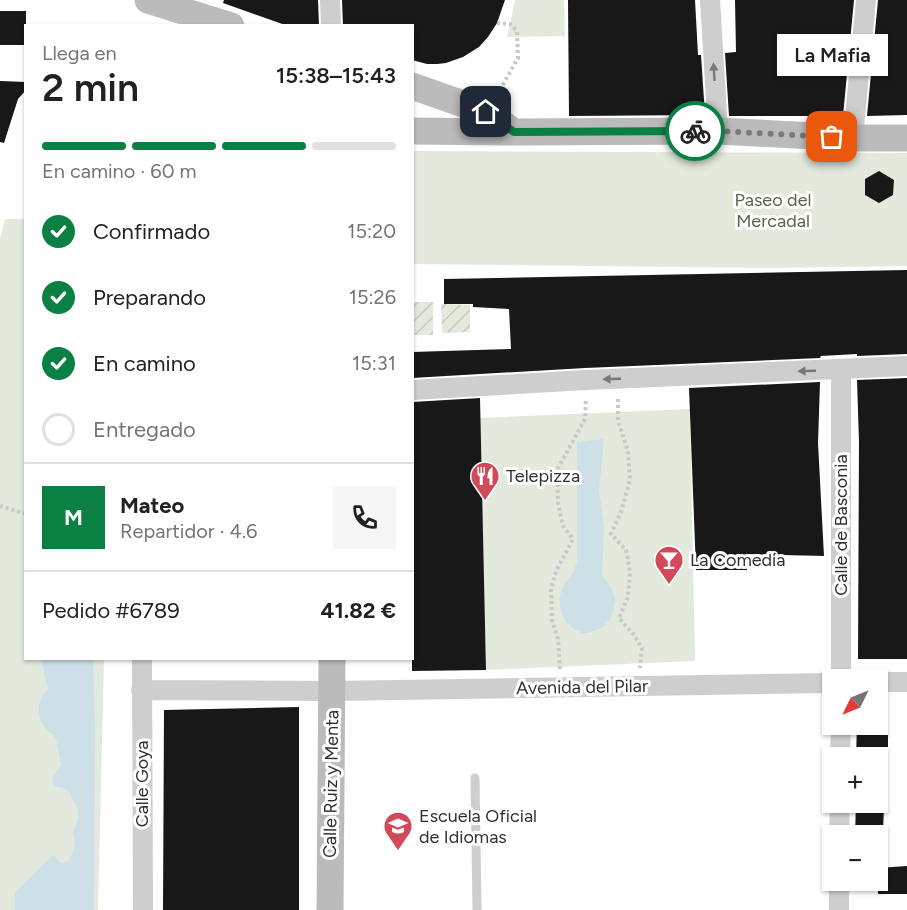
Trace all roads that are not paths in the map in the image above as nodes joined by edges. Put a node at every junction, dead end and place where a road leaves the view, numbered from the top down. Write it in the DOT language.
graph roads {
  1 [pos="148,0"];
  2 [pos="330,0"];
  3 [pos="710,0"];
  4 [pos="866,0"];
  5 [pos="225,24"];
  6 [pos="331,24"];
  7 [pos="414,87"];
  8 [pos="414,131"];
  9 [pos="718,131"];
  10 [pos="514,132"];
  11 [pos="853,138"];
  12 [pos="907,138"];
  13 [pos="907,366"];
  14 [pos="841,369"];
  15 [pos="414,390"];
  16 [pos="142,660"];
  17 [pos="332,660"];
  18 [pos="841,669"];
  19 [pos="888,682"];
  20 [pos="907,682"];
  21 [pos="822,683"];
  22 [pos="141,690"];
  23 [pos="332,691"];
  24 [pos="475,778"];
  25 [pos="839,891"];
  26 [pos="143,910"];
  27 [pos="330,910"];
  28 [pos="477,910"];
  29 [pos="838,910"];
  1 -- 5 [label="street"];
  2 -- 6 [label="street"];
  9 -- 3 [label="street, one-way"];
  4 -- 11 [label="street"];
  7 -- 10 [label="street"];
  8 -- 10 [label="street"];
  9 -- 10 [label="street"];
  9 -- 11 [label="street"];
  11 -- 12 [label="street"];
  13 -- 14 [label="street"];
  14 -- 15 [label="street, one-way"];
  14 -- 18 [label="street, Calle de Basconia"];
  16 -- 22 [label="street, Calle Goya"];
  17 -- 23 [label="street, Calle Ruiz y Menta"];
  19 -- 20 [label="street"];
  21 -- 23 [label="street, Avenida del Pilar"];
  22 -- 23 [label="street, Avenida del Pilar"];
  22 -- 26 [label="street, Calle Goya"];
  23 -- 27 [label="street, Calle Ruiz y Menta"];
  24 -- 28 [label="lane"];
  25 -- 29 [label="street"];
}
